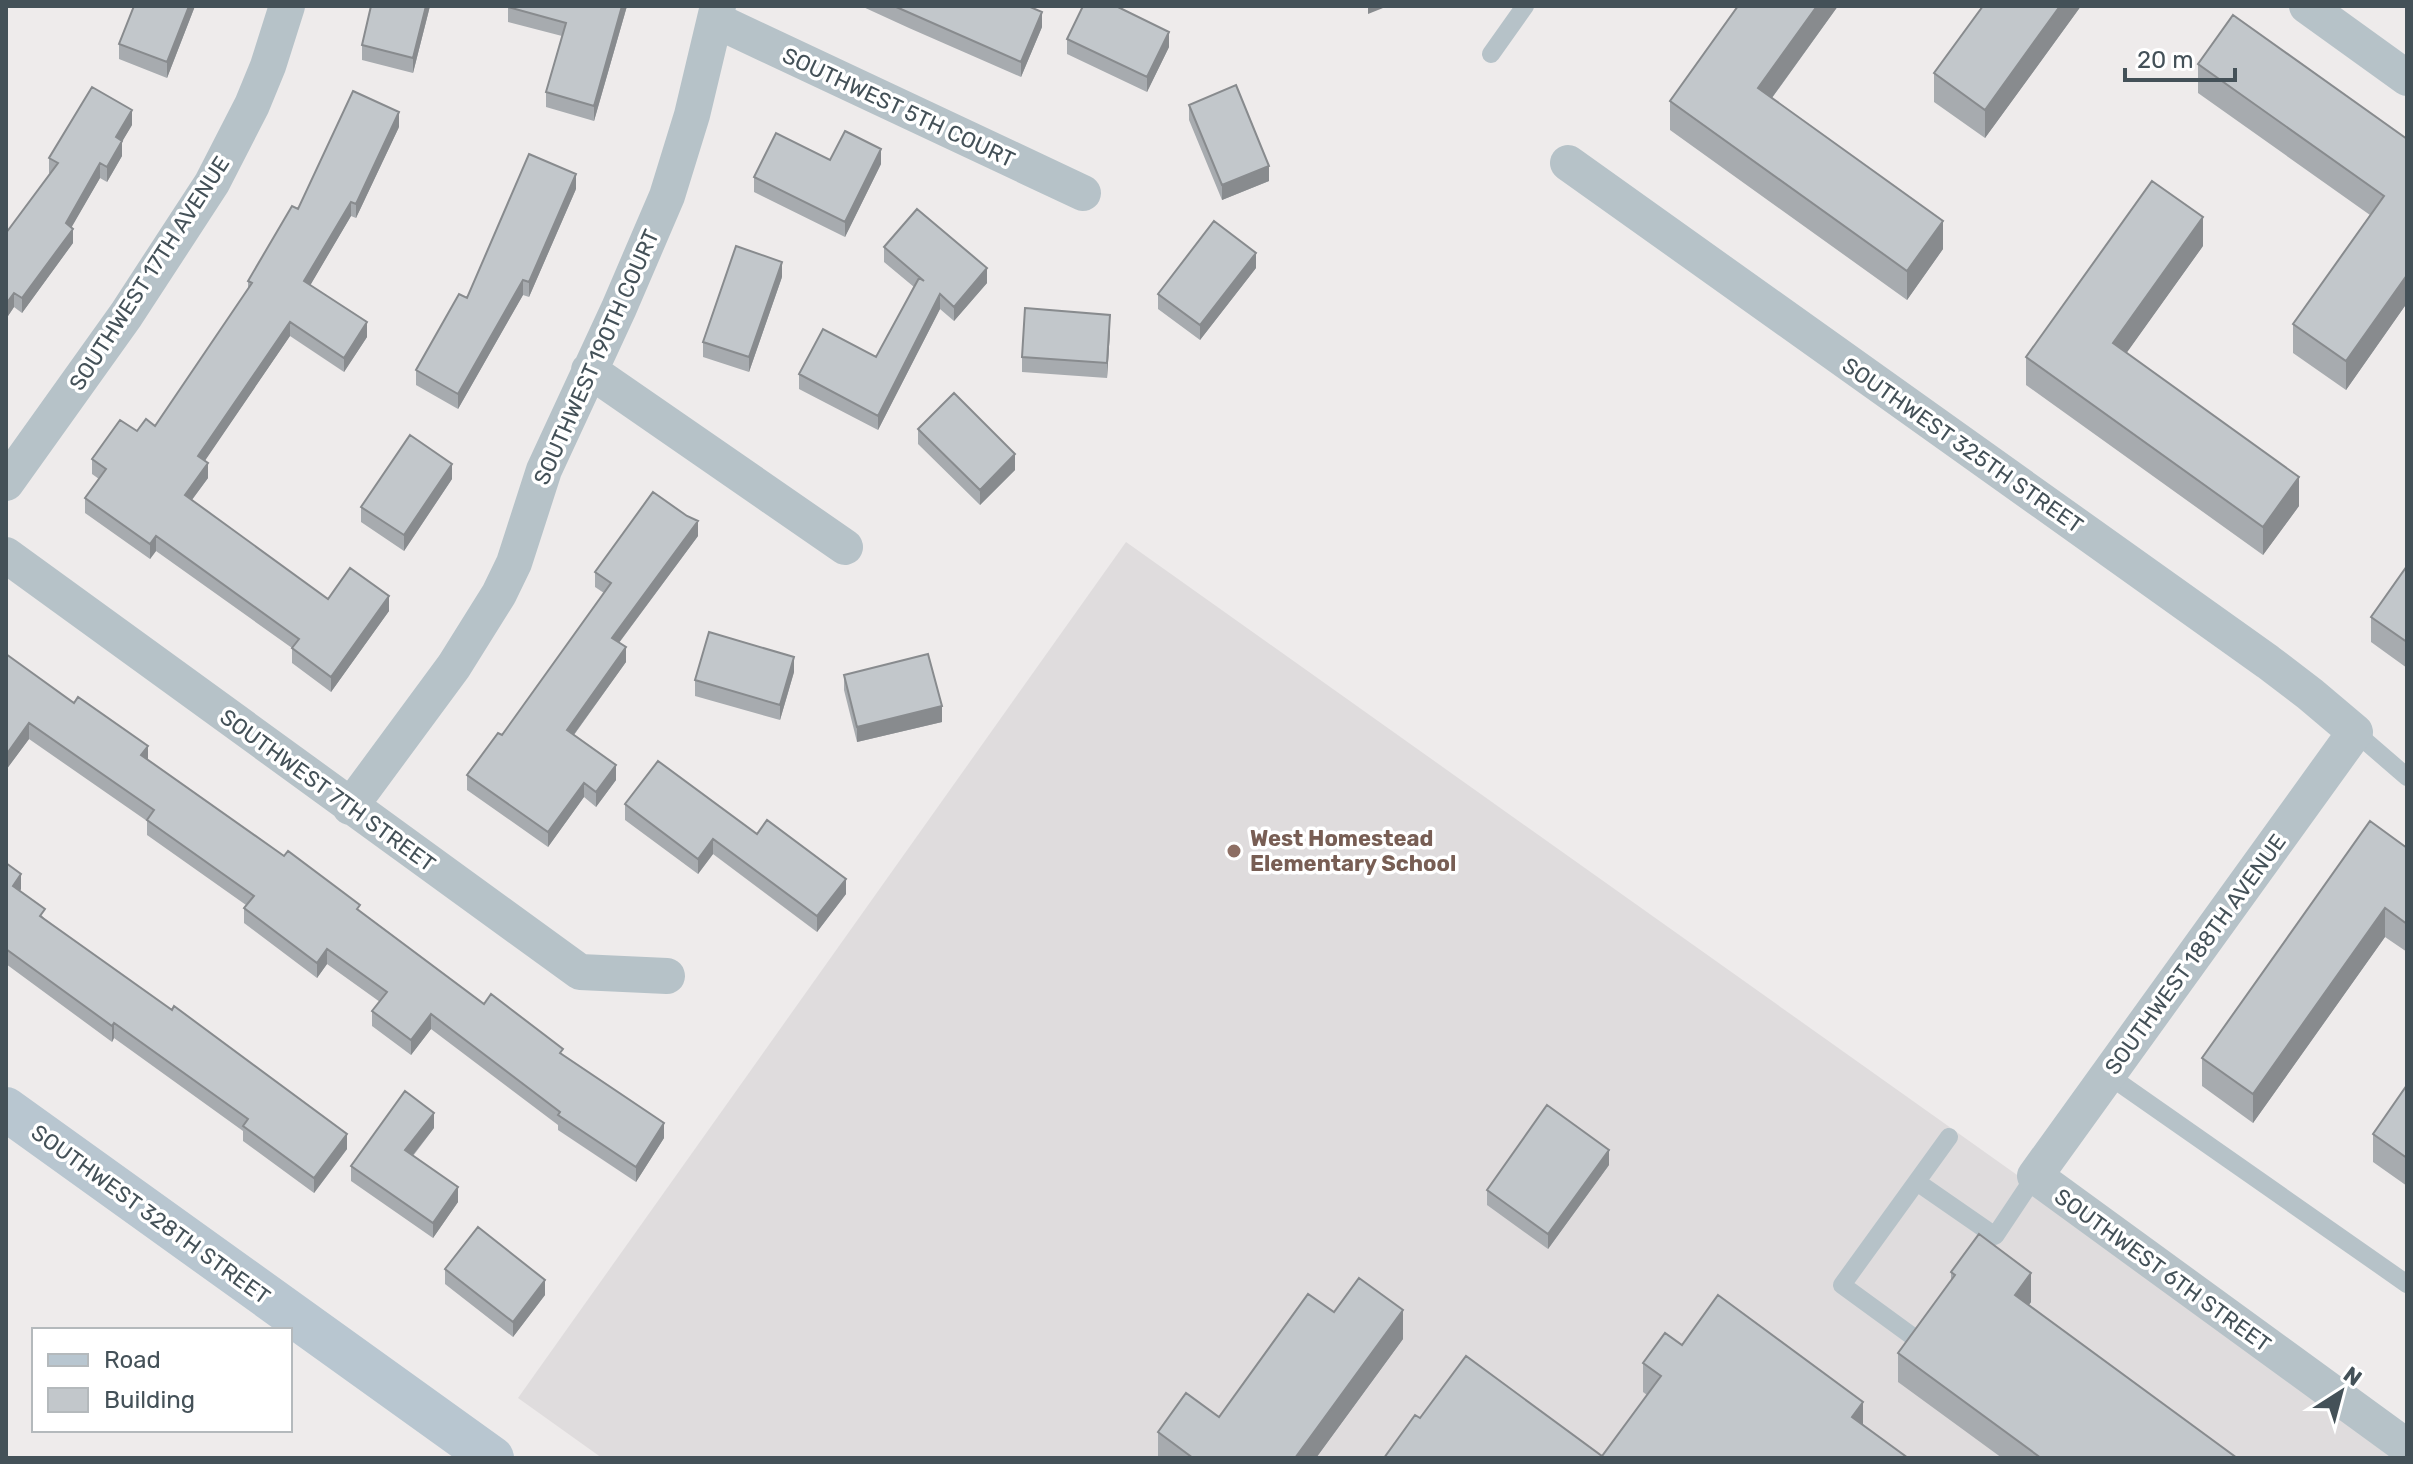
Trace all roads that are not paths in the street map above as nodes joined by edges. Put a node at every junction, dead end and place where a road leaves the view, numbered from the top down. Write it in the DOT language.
graph roads {
  1 [pos="287,6"];
  2 [pos="1525,6"];
  3 [pos="2307,6"];
  4 [pos="717,13"];
  5 [pos="1491,54"];
  6 [pos="2407,78"];
  7 [pos="1568,163"];
  8 [pos="1083,193"];
  9 [pos="589,370"];
  10 [pos="6,483"];
  11 [pos="845,547"];
  12 [pos="6,555"];
  13 [pos="2355,732"];
  14 [pos="2407,777"];
  15 [pos="350,807"];
  16 [pos="667,976"];
  17 [pos="2108,1075"];
  18 [pos="6,1109"];
  19 [pos="1949,1137"];
  20 [pos="2035,1176"];
  21 [pos="1917,1182"];
  22 [pos="2407,1284"];
  23 [pos="1916,1339"];
  24 [pos="2407,1447"];
  25 [pos="492,1458"];
  1 -- 10 [label="street, SOUTHWEST 17TH AVENUE"];
  2 -- 5 [label="lane"];
  3 -- 6 [label="street"];
  4 -- 8 [label="street, SOUTHWEST 5TH COURT"];
  4 -- 9 [label="street, SOUTHWEST 190TH COURT"];
  7 -- 13 [label="street, SOUTHWEST 325TH STREET"];
  9 -- 11 [label="street"];
  9 -- 15 [label="street, SOUTHWEST 190TH COURT"];
  12 -- 15 [label="street, SOUTHWEST 7TH STREET"];
  13 -- 14 [label="lane"];
  13 -- 17 [label="street, SOUTHWEST 188TH AVENUE"];
  15 -- 16 [label="street, SOUTHWEST 7TH STREET"];
  17 -- 20 [label="street, SOUTHWEST 188TH AVENUE"];
  17 -- 22 [label="lane"];
  18 -- 25 [label="street, SOUTHWEST 328TH STREET"];
  19 -- 21 [label="lane"];
  20 -- 21 [label="lane"];
  20 -- 24 [label="street, SOUTHWEST 6TH STREET"];
  21 -- 23 [label="lane"];
}
